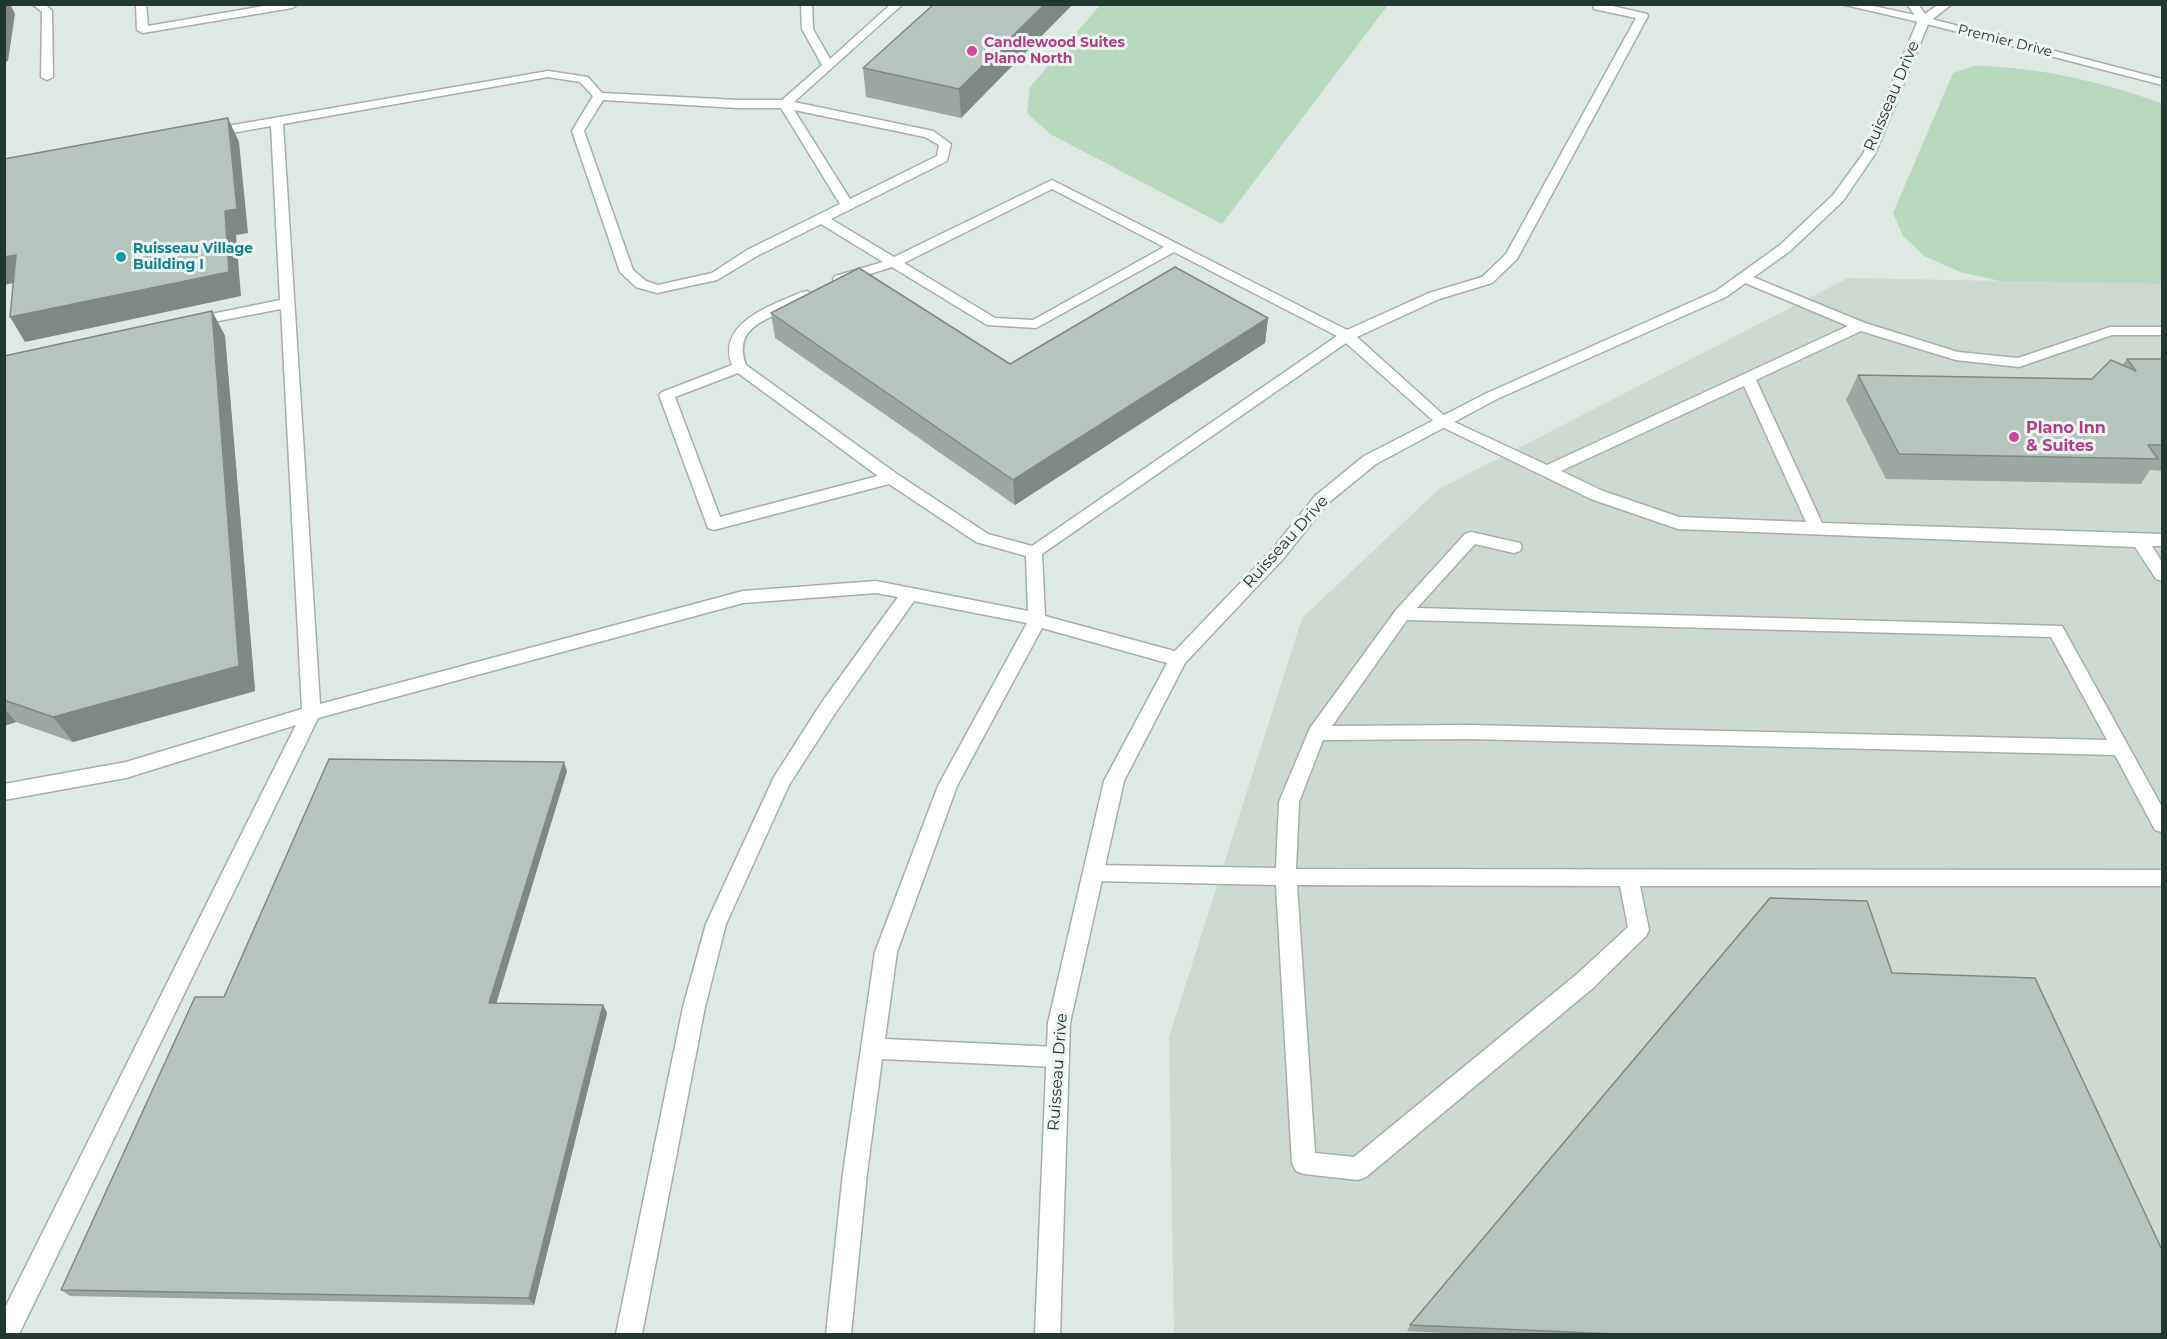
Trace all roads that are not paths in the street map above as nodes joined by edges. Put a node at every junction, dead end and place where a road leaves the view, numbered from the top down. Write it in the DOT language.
graph roads {
  1 [pos="37,4"];
  2 [pos="141,4"];
  3 [pos="299,4"];
  4 [pos="807,4"];
  5 [pos="898,4"];
  6 [pos="1599,4"];
  7 [pos="1846,4"];
  8 [pos="1912,4"];
  9 [pos="1947,4"];
  10 [pos="292,5"];
  11 [pos="1924,20"];
  12 [pos="829,66"];
  13 [pos="47,77"];
  14 [pos="2163,82"];
  15 [pos="599,96"];
  16 [pos="785,104"];
  17 [pos="277,121"];
  18 [pos="195,136"];
  19 [pos="847,205"];
  20 [pos="820,218"];
  21 [pos="1173,247"];
  22 [pos="893,263"];
  23 [pos="1743,278"];
  24 [pos="288,303"];
  25 [pos="174,325"];
  26 [pos="1860,326"];
  27 [pos="2163,331"];
  28 [pos="1347,336"];
  29 [pos="740,368"];
  30 [pos="1748,378"];
  31 [pos="1443,422"];
  32 [pos="1548,471"];
  33 [pos="891,478"];
  34 [pos="1816,527"];
  35 [pos="2163,540"];
  36 [pos="2140,541"];
  37 [pos="1514,547"];
  38 [pos="1034,552"];
  39 [pos="2163,575"];
  40 [pos="910,593"];
  41 [pos="1402,614"];
  42 [pos="1037,621"];
  43 [pos="1178,659"];
  44 [pos="311,713"];
  45 [pos="1317,733"];
  46 [pos="2121,747"];
  47 [pos="4,792"];
  48 [pos="2163,824"];
  49 [pos="1094,873"];
  50 [pos="1286,877"];
  51 [pos="1628,877"];
  52 [pos="2163,878"];
  53 [pos="873,1048"];
  54 [pos="1057,1057"];
  55 [pos="6,1335"];
  56 [pos="629,1335"];
  57 [pos="839,1335"];
  58 [pos="1047,1335"];
  1 -- 13 [label="street"];
  2 -- 10 [label="street"];
  3 -- 10 [label="street"];
  4 -- 12 [label="street"];
  5 -- 12 [label="street"];
  6 -- 28 [label="street"];
  7 -- 11 [label="street, Premier Drive"];
  8 -- 11 [label="street, Ruisseau Drive"];
  9 -- 11 [label="street, Ruisseau Drive"];
  11 -- 14 [label="street, Premier Drive"];
  11 -- 23 [label="street, Ruisseau Drive"];
  12 -- 16 [label="street"];
  15 -- 16 [label="street"];
  15 -- 17 [label="street"];
  15 -- 20 [label="street"];
  16 -- 19 [label="street"];
  16 -- 19 [label="street"];
  17 -- 18 [label="street"];
  17 -- 24 [label="street"];
  19 -- 20 [label="street"];
  20 -- 22 [label="street"];
  21 -- 22 [label="street"];
  21 -- 22 [label="street"];
  21 -- 28 [label="street"];
  22 -- 29 [label="street"];
  23 -- 26 [label="street"];
  23 -- 31 [label="street, Ruisseau Drive"];
  24 -- 25 [label="street"];
  24 -- 44 [label="street"];
  26 -- 27 [label="street"];
  26 -- 30 [label="street"];
  28 -- 31 [label="street"];
  28 -- 38 [label="street"];
  29 -- 33 [label="street"];
  29 -- 33 [label="street"];
  30 -- 32 [label="street"];
  30 -- 34 [label="street"];
  31 -- 32 [label="street"];
  31 -- 43 [label="street, Ruisseau Drive"];
  32 -- 34 [label="street"];
  33 -- 38 [label="street"];
  34 -- 36 [label="street"];
  35 -- 36 [label="street"];
  36 -- 39 [label="street"];
  37 -- 41 [label="street"];
  38 -- 42 [label="street"];
  40 -- 42 [label="street"];
  40 -- 44 [label="street"];
  40 -- 56 [label="street"];
  41 -- 45 [label="street"];
  41 -- 46 [label="street"];
  42 -- 43 [label="street"];
  42 -- 53 [label="street"];
  43 -- 49 [label="street, Ruisseau Drive"];
  44 -- 47 [label="street"];
  44 -- 55 [label="street"];
  45 -- 46 [label="street"];
  45 -- 50 [label="street"];
  46 -- 48 [label="street"];
  49 -- 50 [label="street"];
  49 -- 54 [label="street, Ruisseau Drive"];
  50 -- 51 [label="street"];
  50 -- 51 [label="street"];
  51 -- 52 [label="street"];
  53 -- 54 [label="street"];
  53 -- 57 [label="street"];
  54 -- 58 [label="street, Ruisseau Drive"];
}
